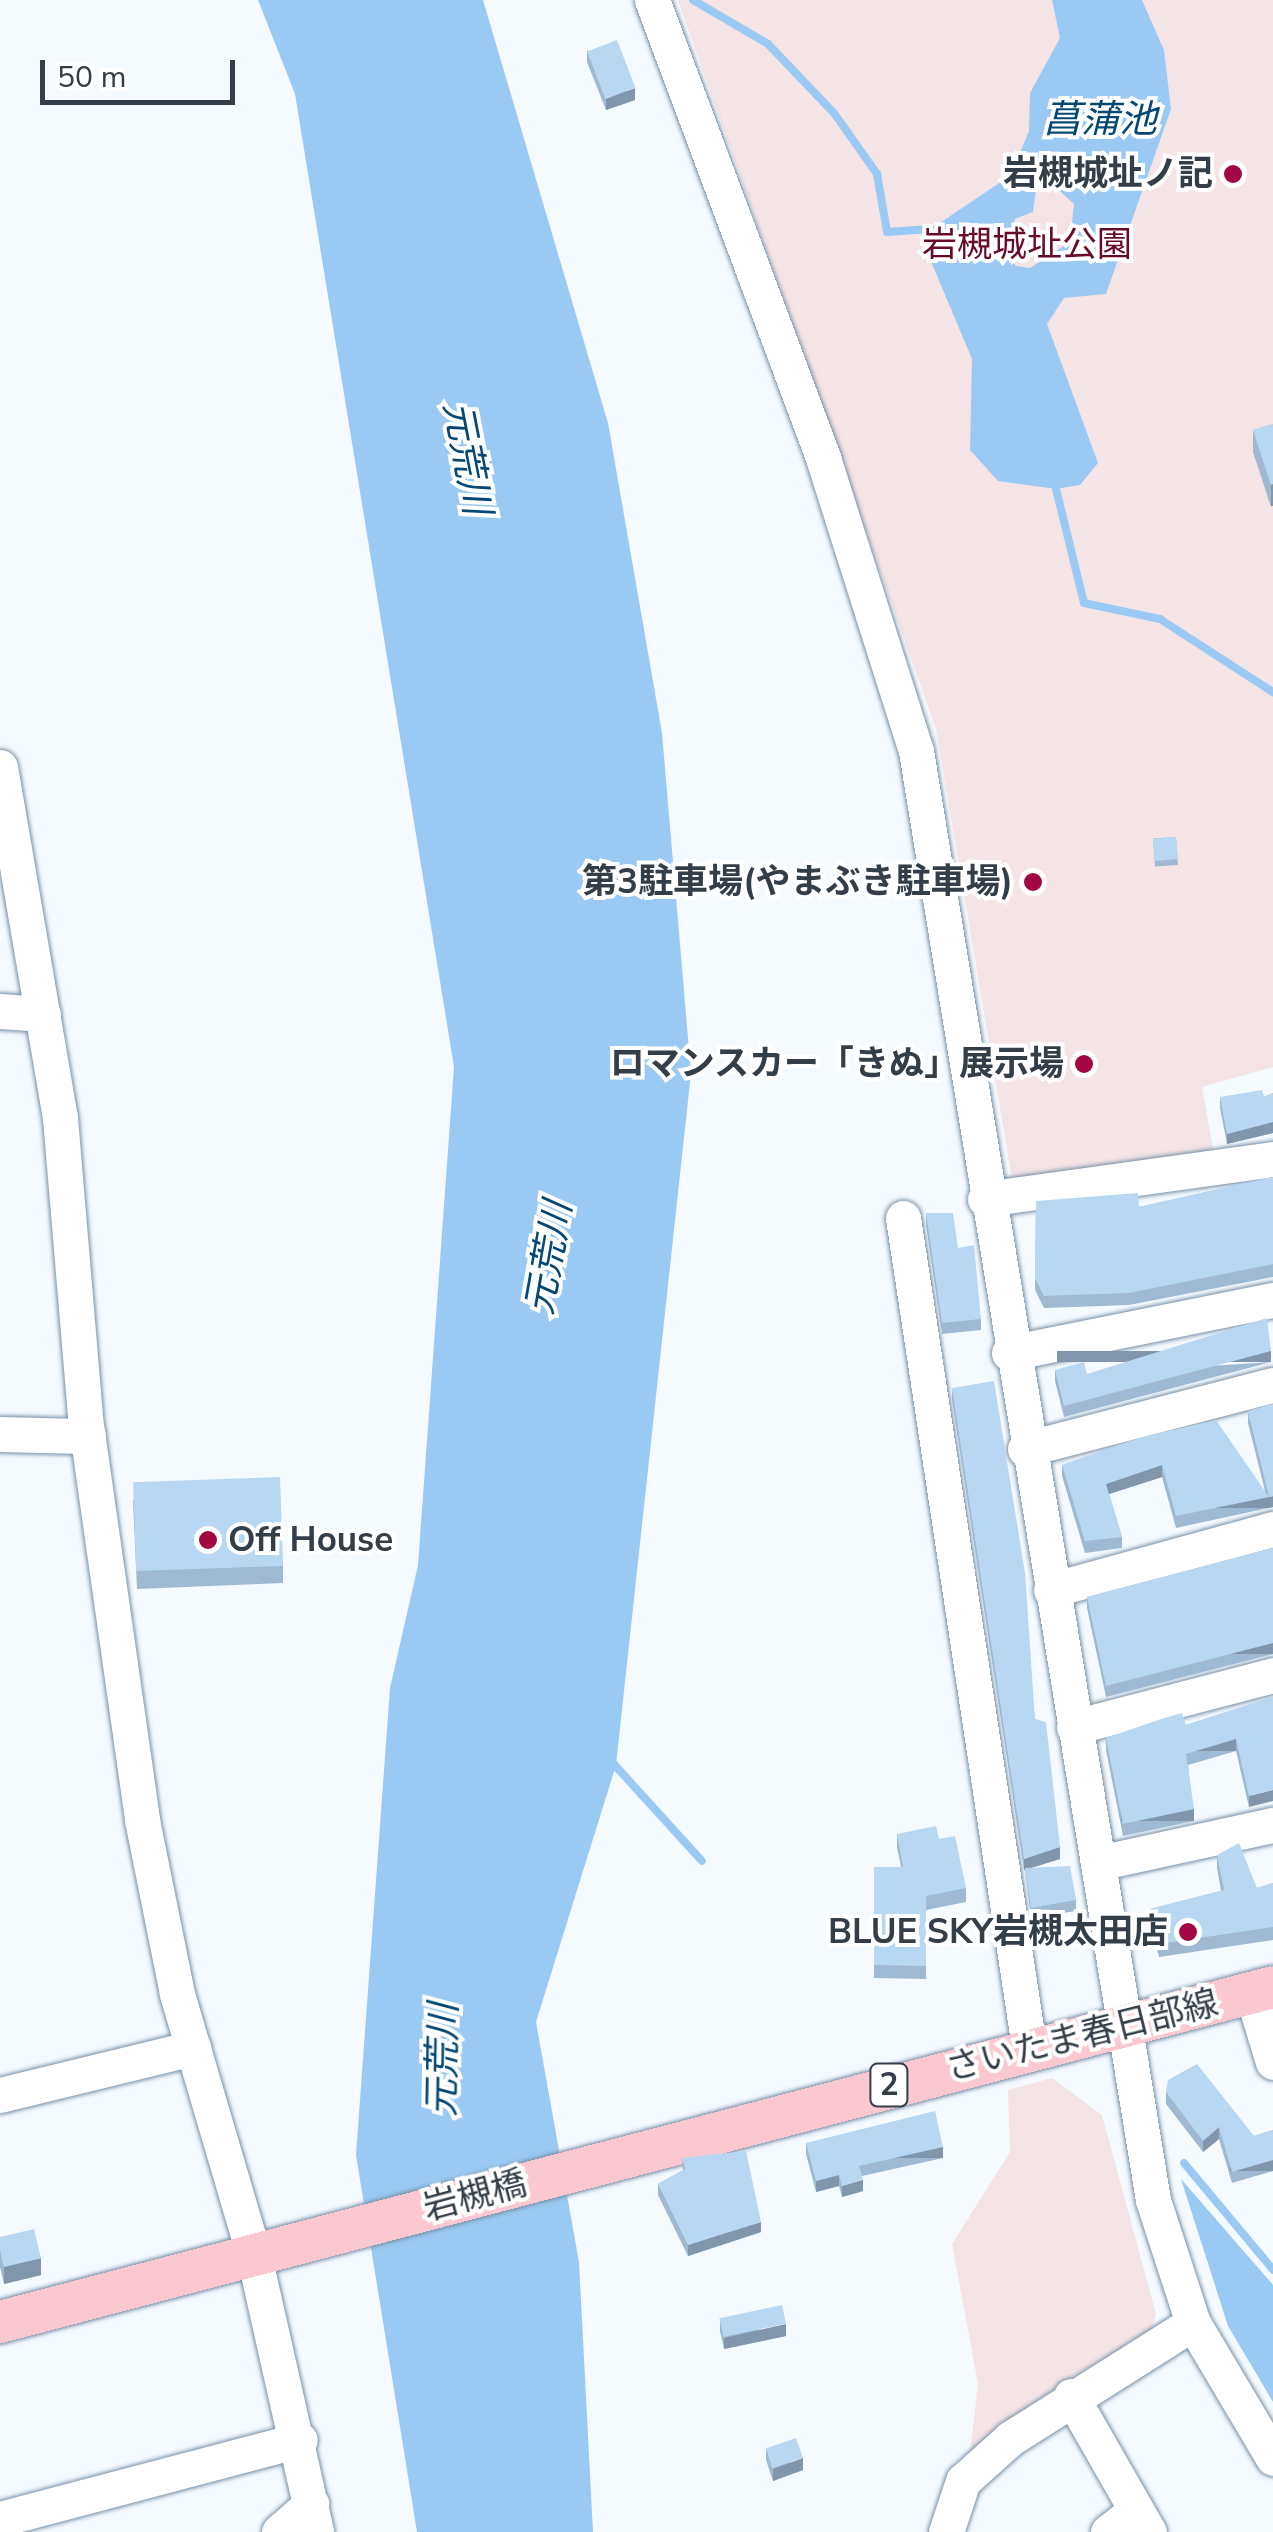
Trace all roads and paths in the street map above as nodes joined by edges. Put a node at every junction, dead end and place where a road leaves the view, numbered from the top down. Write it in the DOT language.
graph roads {
  1 [pos="652,0"];
  2 [pos="0,767"];
  3 [pos="0,1012"];
  4 [pos="43,1014"];
  5 [pos="1273,1159"];
  6 [pos="985,1199"];
  7 [pos="903,1218"];
  8 [pos="1273,1300"];
  9 [pos="1009,1353"];
  10 [pos="1273,1385"];
  11 [pos="0,1434"];
  12 [pos="88,1436"];
  13 [pos="1025,1449"];
  14 [pos="1273,1529"];
  15 [pos="1051,1590"];
  16 [pos="1273,1675"];
  17 [pos="1074,1726"];
  18 [pos="1273,1825"];
  19 [pos="1098,1863"];
  20 [pos="1263,1990"];
  21 [pos="1120,2030"];
  22 [pos="192,2048"];
  23 [pos="1030,2048"];
  24 [pos="1273,2062"];
  25 [pos="0,2095"];
  26 [pos="660,2147"];
  27 [pos="272,2250"];
  28 [pos="0,2322"];
  29 [pos="1193,2323"];
  30 [pos="1071,2396"];
  31 [pos="300,2440"];
  32 [pos="1273,2458"];
  33 [pos="313,2518"];
  34 [pos="0,2519"];
  35 [pos="1131,2525"];
  36 [pos="279,2532"];
  37 [pos="946,2532"];
  1 -- 6 [label="street"];
  2 -- 4 [label="street"];
  3 -- 4 [label="street"];
  4 -- 12 [label="street"];
  5 -- 6 [label="street"];
  6 -- 9 [label="street"];
  7 -- 23 [label="street"];
  8 -- 9 [label="street"];
  9 -- 13 [label="street"];
  10 -- 13 [label="street"];
  11 -- 12 [label="street"];
  12 -- 22 [label="street"];
  13 -- 15 [label="street"];
  14 -- 15 [label="street"];
  15 -- 17 [label="street"];
  16 -- 17 [label="street"];
  17 -- 19 [label="street"];
  18 -- 19 [label="street"];
  19 -- 21 [label="street"];
  20 -- 21 [label="main road, さいたま春日部線 / 2"];
  20 -- 24 [label="street"];
  21 -- 23 [label="main road, さいたま春日部線 / 2"];
  21 -- 29 [label="street"];
  22 -- 25 [label="street"];
  22 -- 27 [label="street"];
  23 -- 26 [label="main road, さいたま春日部線 / 2"];
  26 -- 27 [label="main road, 岩槻橋 / 2"];
  27 -- 28 [label="main road, 2"];
  27 -- 31 [label="street"];
  29 -- 30 [label="street"];
  29 -- 32 [label="street"];
  30 -- 35 [label="street"];
  30 -- 37 [label="street"];
  31 -- 33 [label="street"];
  31 -- 34 [label="street"];
  33 -- 36 [label="street"];
}
